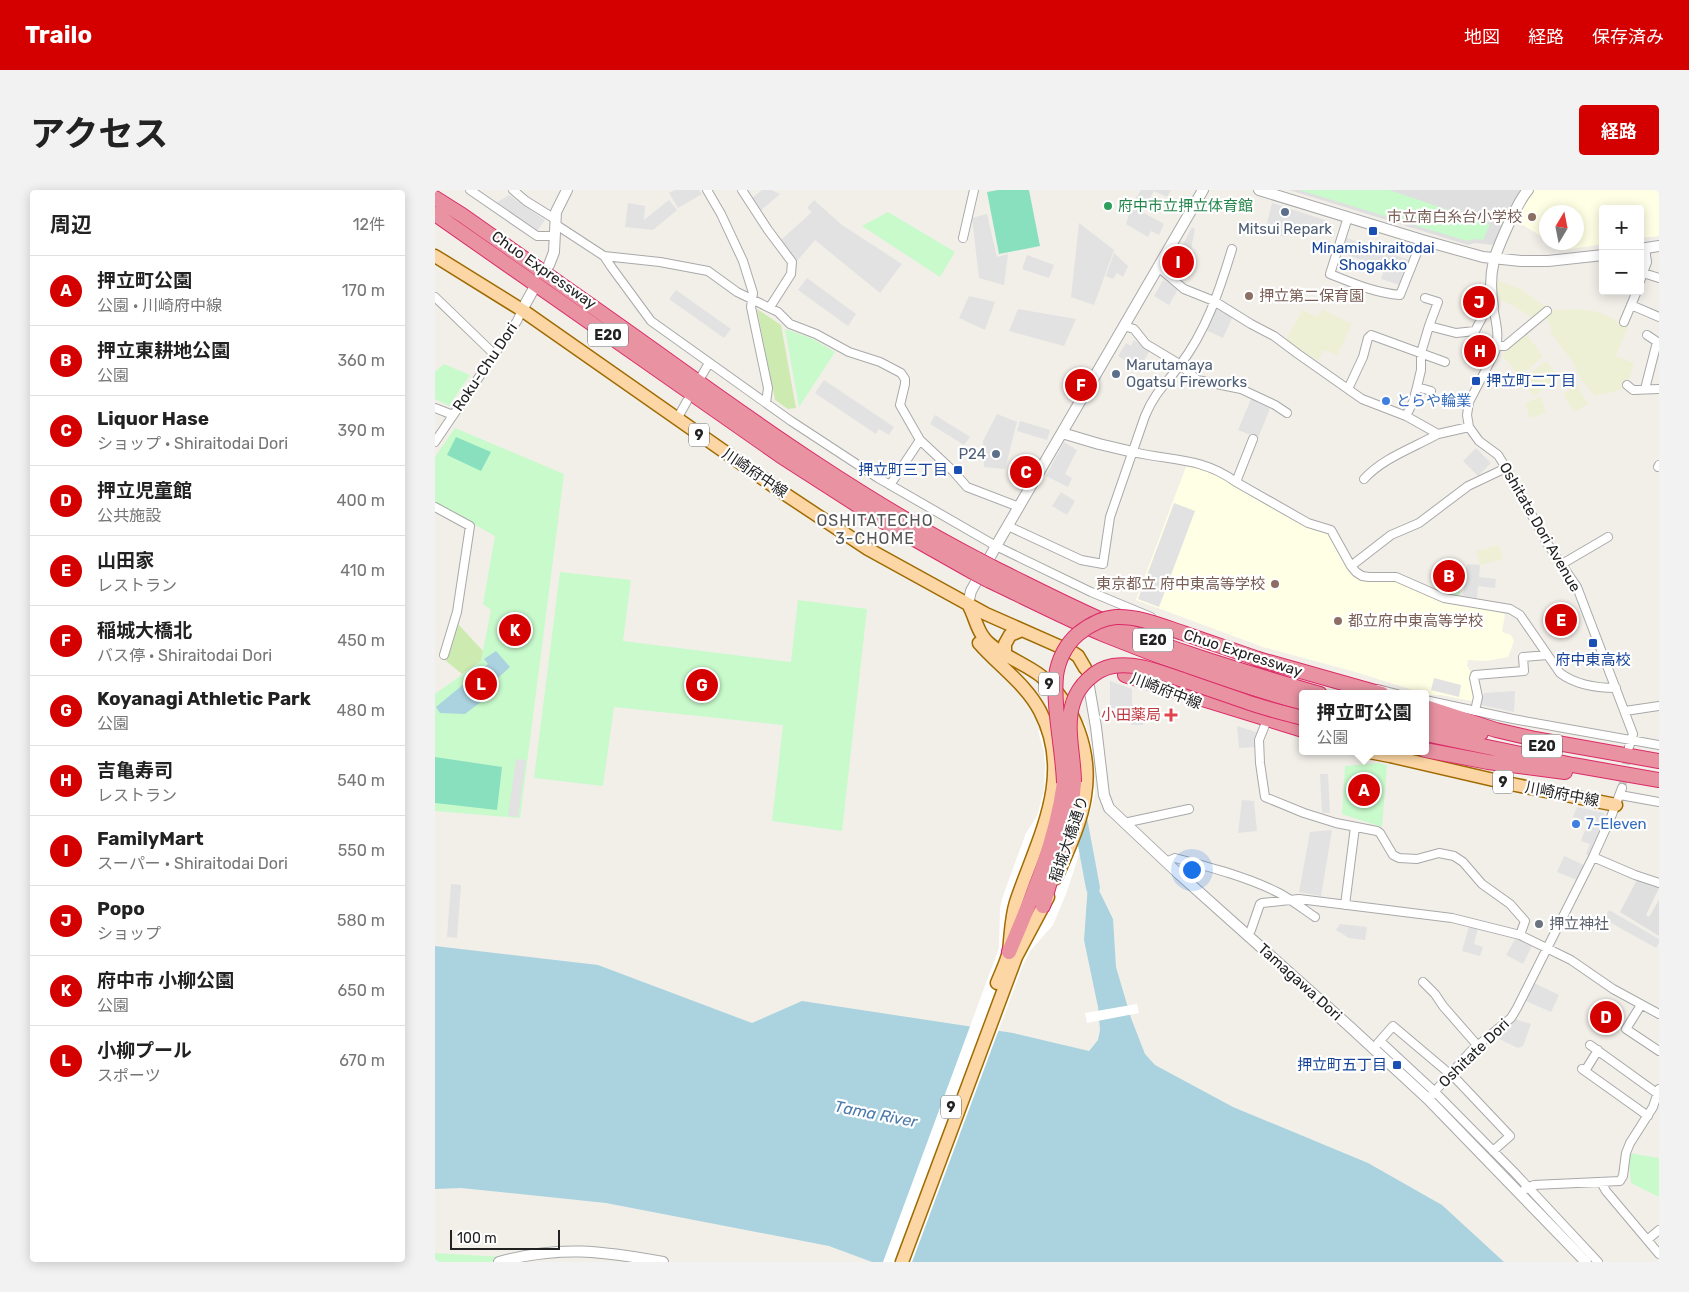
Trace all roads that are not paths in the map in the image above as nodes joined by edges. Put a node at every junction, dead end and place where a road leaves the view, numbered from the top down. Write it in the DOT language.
graph roads {
  1 [pos="471,190"];
  2 [pos="513,190"];
  3 [pos="567,190"];
  4 [pos="707,190"];
  5 [pos="742,190"];
  6 [pos="974,190"];
  7 [pos="1203,190"];
  8 [pos="1259,190"];
  9 [pos="1527,190"];
  10 [pos="435,198"];
  11 [pos="435,214"];
  12 [pos="1348,217"];
  13 [pos="555,221"];
  14 [pos="554,236"];
  15 [pos="963,238"];
  16 [pos="1422,240"];
  17 [pos="1659,246"];
  18 [pos="1232,249"];
  19 [pos="1644,249"];
  20 [pos="1644,252"];
  21 [pos="1599,255"];
  22 [pos="604,256"];
  23 [pos="438,259"];
  24 [pos="1493,259"];
  25 [pos="549,265"];
  26 [pos="1159,267"];
  27 [pos="1644,272"];
  28 [pos="1644,278"];
  29 [pos="1659,278"];
  30 [pos="533,290"];
  31 [pos="1635,295"];
  32 [pos="435,297"];
  33 [pos="1425,298"];
  34 [pos="752,300"];
  35 [pos="1214,301"];
  36 [pos="1631,304"];
  37 [pos="770,307"];
  38 [pos="1493,307"];
  39 [pos="522,310"];
  40 [pos="1547,311"];
  41 [pos="1659,317"];
  42 [pos="1624,322"];
  43 [pos="1124,326"];
  44 [pos="1429,326"];
  45 [pos="1647,335"];
  46 [pos="1658,342"];
  47 [pos="1497,346"];
  48 [pos="1421,353"];
  49 [pos="494,354"];
  50 [pos="1445,362"];
  51 [pos="709,363"];
  52 [pos="1181,365"];
  53 [pos="702,375"];
  54 [pos="1627,385"];
  55 [pos="1417,388"];
  56 [pos="1348,389"];
  57 [pos="1645,389"];
  58 [pos="1659,389"];
  59 [pos="1431,391"];
  60 [pos="687,401"];
  61 [pos="766,403"];
  62 [pos="435,408"];
  63 [pos="1287,413"];
  64 [pos="453,416"];
  65 [pos="1406,416"];
  66 [pos="677,419"];
  67 [pos="1469,427"];
  68 [pos="1062,433"];
  69 [pos="1438,434"];
  70 [pos="1253,439"];
  71 [pos="920,440"];
  72 [pos="435,442"];
  73 [pos="1133,452"];
  74 [pos="1506,468"];
  75 [pos="1364,479"];
  76 [pos="1236,482"];
  77 [pos="890,486"];
  78 [pos="435,507"];
  79 [pos="1019,507"];
  80 [pos="1008,526"];
  81 [pos="1608,537"];
  82 [pos="996,546"];
  83 [pos="1562,564"];
  84 [pos="974,565"];
  85 [pos="1351,566"];
  86 [pos="991,574"];
  87 [pos="968,604"];
  88 [pos="1022,630"];
  89 [pos="1005,654"];
  90 [pos="1547,655"];
  91 [pos="444,656"];
  92 [pos="1085,668"];
  93 [pos="1125,675"];
  94 [pos="1616,688"];
  95 [pos="1306,690"];
  96 [pos="1368,690"];
  97 [pos="1383,690"];
  98 [pos="1429,701"];
  99 [pos="1299,702"];
  100 [pos="1659,706"];
  101 [pos="1429,708"];
  102 [pos="1475,711"];
  103 [pos="1625,711"];
  104 [pos="1299,717"];
  105 [pos="1429,721"];
  106 [pos="1299,724"];
  107 [pos="1265,725"];
  108 [pos="1299,729"];
  109 [pos="1299,735"];
  110 [pos="1429,735"];
  111 [pos="1631,743"];
  112 [pos="1659,745"];
  113 [pos="1429,752"];
  114 [pos="1394,755"];
  115 [pos="1659,761"];
  116 [pos="1659,768"];
  117 [pos="1659,780"];
  118 [pos="1659,787"];
  119 [pos="1619,796"];
  120 [pos="1659,802"];
  121 [pos="1189,809"];
  122 [pos="1124,823"];
  123 [pos="1355,827"];
  124 [pos="1593,857"];
  125 [pos="1166,862"];
  126 [pos="1659,883"];
  127 [pos="1289,899"];
  128 [pos="1345,905"];
  129 [pos="1043,906"];
  130 [pos="1315,916"];
  131 [pos="1248,935"];
  132 [pos="1520,935"];
  133 [pos="1547,947"];
  134 [pos="1012,955"];
  135 [pos="1423,982"];
  136 [pos="1641,1005"];
  137 [pos="1659,1014"];
  138 [pos="1376,1045"];
  139 [pos="1590,1045"];
  140 [pos="1478,1046"];
  141 [pos="1598,1050"];
  142 [pos="1659,1051"];
  143 [pos="1451,1074"];
  144 [pos="1658,1092"];
  145 [pos="1431,1095"];
  146 [pos="1647,1116"];
  147 [pos="1493,1151"];
  148 [pos="1601,1182"];
  149 [pos="1523,1190"];
  150 [pos="1659,1230"];
  151 [pos="1647,1240"];
  152 [pos="1659,1254"];
  153 [pos="499,1262"];
  154 [pos="658,1262"];
  155 [pos="894,1262"];
  156 [pos="903,1262"];
  157 [pos="1586,1262"];
  158 [pos="1598,1262"];
  1 -- 14 [label="street"];
  2 -- 13 [label="street"];
  3 -- 13 [label="street"];
  4 -- 34 [label="street"];
  5 -- 37 [label="street"];
  6 -- 15 [label="street"];
  7 -- 26 [label="street"];
  8 -- 12 [label="street"];
  9 -- 24 [label="street"];
  10 -- 84 [label="highway, Chuo Expressway / E20"];
  11 -- 84 [label="highway, Chuo Expressway / E20"];
  12 -- 16 [label="street"];
  12 -- 16 [label="street"];
  13 -- 14 [label="street"];
  13 -- 22 [label="street"];
  14 -- 25 [label="street"];
  16 -- 24 [label="street"];
  17 -- 19 [label="street"];
  18 -- 35 [label="street"];
  20 -- 27 [label="street"];
  21 -- 24 [label="street"];
  22 -- 34 [label="street"];
  22 -- 51 [label="street"];
  23 -- 39 [label="main road, 川崎府中線 / 9"];
  24 -- 38 [label="street"];
  26 -- 35 [label="street"];
  26 -- 43 [label="street"];
  28 -- 29 [label="street"];
  30 -- 39 [label="street, Roku-Chu Dori"];
  31 -- 36 [label="street"];
  32 -- 49 [label="street"];
  33 -- 44 [label="street"];
  34 -- 37 [label="street"];
  34 -- 61 [label="street"];
  35 -- 52 [label="street"];
  35 -- 56 [label="street"];
  36 -- 41 [label="street"];
  36 -- 42 [label="street"];
  37 -- 71 [label="street"];
  38 -- 44 [label="street"];
  38 -- 47 [label="street"];
  39 -- 49 [label="street, Roku-Chu Dori"];
  39 -- 66 [label="main road, 川崎府中線 / 9"];
  40 -- 47 [label="street"];
  43 -- 52 [label="street"];
  43 -- 68 [label="street"];
  44 -- 48 [label="street"];
  45 -- 46 [label="street"];
  46 -- 57 [label="street"];
  47 -- 67 [label="street"];
  48 -- 50 [label="street"];
  48 -- 55 [label="street"];
  48 -- 56 [label="street"];
  49 -- 64 [label="street, Roku-Chu Dori"];
  51 -- 53 [label="street"];
  51 -- 61 [label="street"];
  52 -- 63 [label="street"];
  52 -- 73 [label="street"];
  54 -- 57 [label="street"];
  55 -- 59 [label="street"];
  55 -- 65 [label="street"];
  56 -- 65 [label="street"];
  57 -- 58 [label="street"];
  60 -- 66 [label="street"];
  61 -- 77 [label="street"];
  62 -- 64 [label="street"];
  64 -- 72 [label="street, Roku-Chu Dori"];
  65 -- 69 [label="street"];
  66 -- 87 [label="main road, 川崎府中線 / 9"];
  67 -- 69 [label="street"];
  67 -- 74 [label="street, Oshitate Dori Avenue"];
  68 -- 73 [label="street"];
  68 -- 79 [label="street"];
  69 -- 75 [label="street"];
  70 -- 76 [label="street"];
  71 -- 77 [label="street"];
  71 -- 79 [label="street"];
  73 -- 76 [label="street"];
  73 -- 80 [label="street"];
  74 -- 83 [label="street, Oshitate Dori Avenue"];
  74 -- 85 [label="street"];
  76 -- 85 [label="street"];
  77 -- 82 [label="street"];
  78 -- 91 [label="street"];
  79 -- 80 [label="street"];
  80 -- 82 [label="street"];
  81 -- 83 [label="street"];
  82 -- 87 [label="street"];
  82 -- 97 [label="street"];
  83 -- 94 [label="street, Oshitate Dori Avenue"];
  84 -- 86 [label="highway, bridge"];
  85 -- 90 [label="street"];
  86 -- 95 [label="highway, Chuo Expressway / E20"];
  86 -- 99 [label="highway, Chuo Expressway / E20"];
  87 -- 88 [label="main road, 川崎府中線 / 9"];
  87 -- 89 [label="main road, 稲城大橋通り / 9"];
  87 -- 134 [label="main road, 稲城大橋通り / 9"];
  88 -- 89 [label="main road"];
  88 -- 92 [label="main road, 川崎府中線 / 9"];
  89 -- 129 [label="main road, 稲城大橋通り / 9"];
  90 -- 94 [label="street"];
  90 -- 102 [label="street"];
  92 -- 93 [label="main road, 川崎府中線"];
  92 -- 106 [label="main road, 川崎府中線"];
  92 -- 122 [label="street, Tamagawa Dori"];
  93 -- 107 [label="main road, 川崎府中線"];
  93 -- 108 [label="highway"];
  94 -- 103 [label="street, Oshitate Dori Avenue"];
  96 -- 134 [label="highway, bridge"];
  98 -- 102 [label="street"];
  100 -- 103 [label="street"];
  101 -- 115 [label="highway"];
  102 -- 111 [label="street"];
  103 -- 111 [label="street, Oshitate Dori Avenue"];
  104 -- 129 [label="highway, bridge"];
  105 -- 116 [label="highway, E20"];
  107 -- 109 [label="main road, 川崎府中線"];
  107 -- 123 [label="street"];
  110 -- 117 [label="highway, E20"];
  111 -- 112 [label="street"];
  113 -- 118 [label="highway"];
  114 -- 119 [label="main road, 川崎府中線 / 9"];
  119 -- 120 [label="street"];
  119 -- 124 [label="street, Oshitate Dori"];
  121 -- 122 [label="street"];
  122 -- 125 [label="street, Tamagawa Dori"];
  123 -- 128 [label="street"];
  123 -- 132 [label="street"];
  124 -- 126 [label="street"];
  124 -- 133 [label="street, Oshitate Dori"];
  125 -- 127 [label="street"];
  125 -- 131 [label="street, Tamagawa Dori"];
  127 -- 128 [label="street"];
  127 -- 130 [label="street"];
  127 -- 131 [label="street"];
  128 -- 132 [label="street"];
  129 -- 134 [label="main road, 稲城大橋通り / 9"];
  131 -- 138 [label="street, Tamagawa Dori"];
  132 -- 133 [label="street"];
  133 -- 136 [label="street"];
  133 -- 140 [label="street, Oshitate Dori"];
  134 -- 155 [label="main road, 9"];
  134 -- 156 [label="main road, 9"];
  135 -- 140 [label="street"];
  136 -- 137 [label="street"];
  136 -- 142 [label="street"];
  138 -- 143 [label="street"];
  138 -- 145 [label="street, Tamagawa Dori"];
  139 -- 141 [label="street"];
  140 -- 143 [label="street, Oshitate Dori"];
  141 -- 144 [label="street"];
  141 -- 146 [label="street"];
  143 -- 145 [label="street, Oshitate Dori"];
  143 -- 147 [label="street"];
  144 -- 146 [label="street"];
  145 -- 147 [label="street"];
  145 -- 149 [label="street, Tamagawa Dori"];
  146 -- 148 [label="street"];
  147 -- 149 [label="street"];
  148 -- 149 [label="street"];
  148 -- 151 [label="street"];
  149 -- 157 [label="street, Tamagawa Dori"];
  149 -- 158 [label="street"];
  150 -- 151 [label="street"];
  151 -- 152 [label="street"];
  153 -- 154 [label="street"];
}
